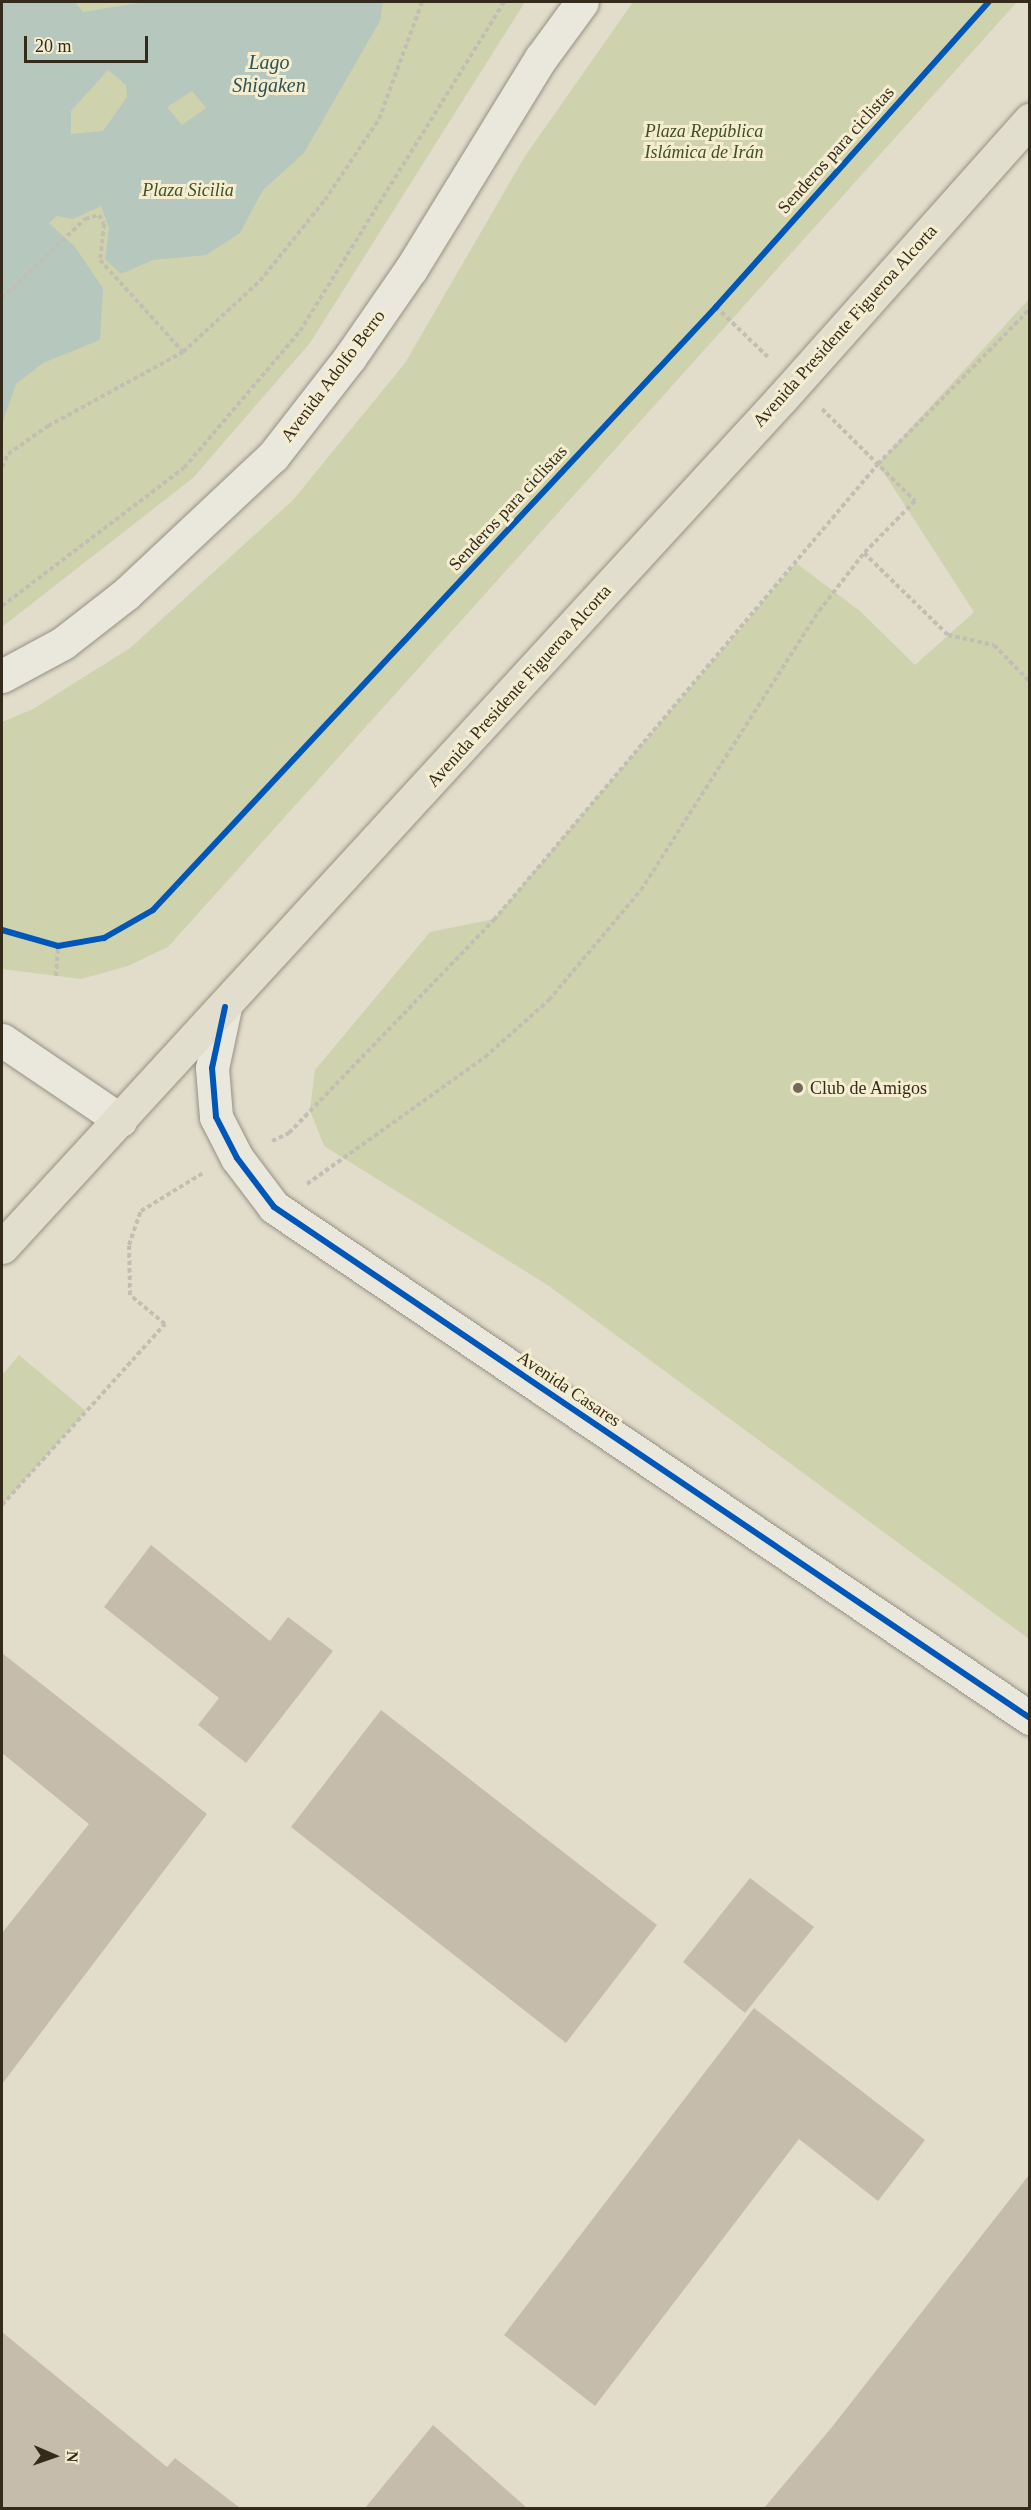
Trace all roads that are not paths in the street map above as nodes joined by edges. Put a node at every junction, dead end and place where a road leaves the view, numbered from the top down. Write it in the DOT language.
graph roads {
  1 [pos="582,2"];
  2 [pos="1029,120"];
  3 [pos="2,676"];
  4 [pos="225,1007"];
  5 [pos="2,1040"];
  6 [pos="120,1120"];
  7 [pos="2,1247"];
  8 [pos="1029,1718"];
  1 -- 3 [label="street, Avenida Adolfo Berro"];
  2 -- 4 [label="main road, Avenida Presidente Figueroa Alcorta"];
  4 -- 6 [label="main road, Avenida Presidente Figueroa Alcorta"];
  4 -- 8 [label="street, Avenida Casares"];
  5 -- 6 [label="street"];
  6 -- 7 [label="main road, Avenida Presidente Figueroa Alcorta"];
}
